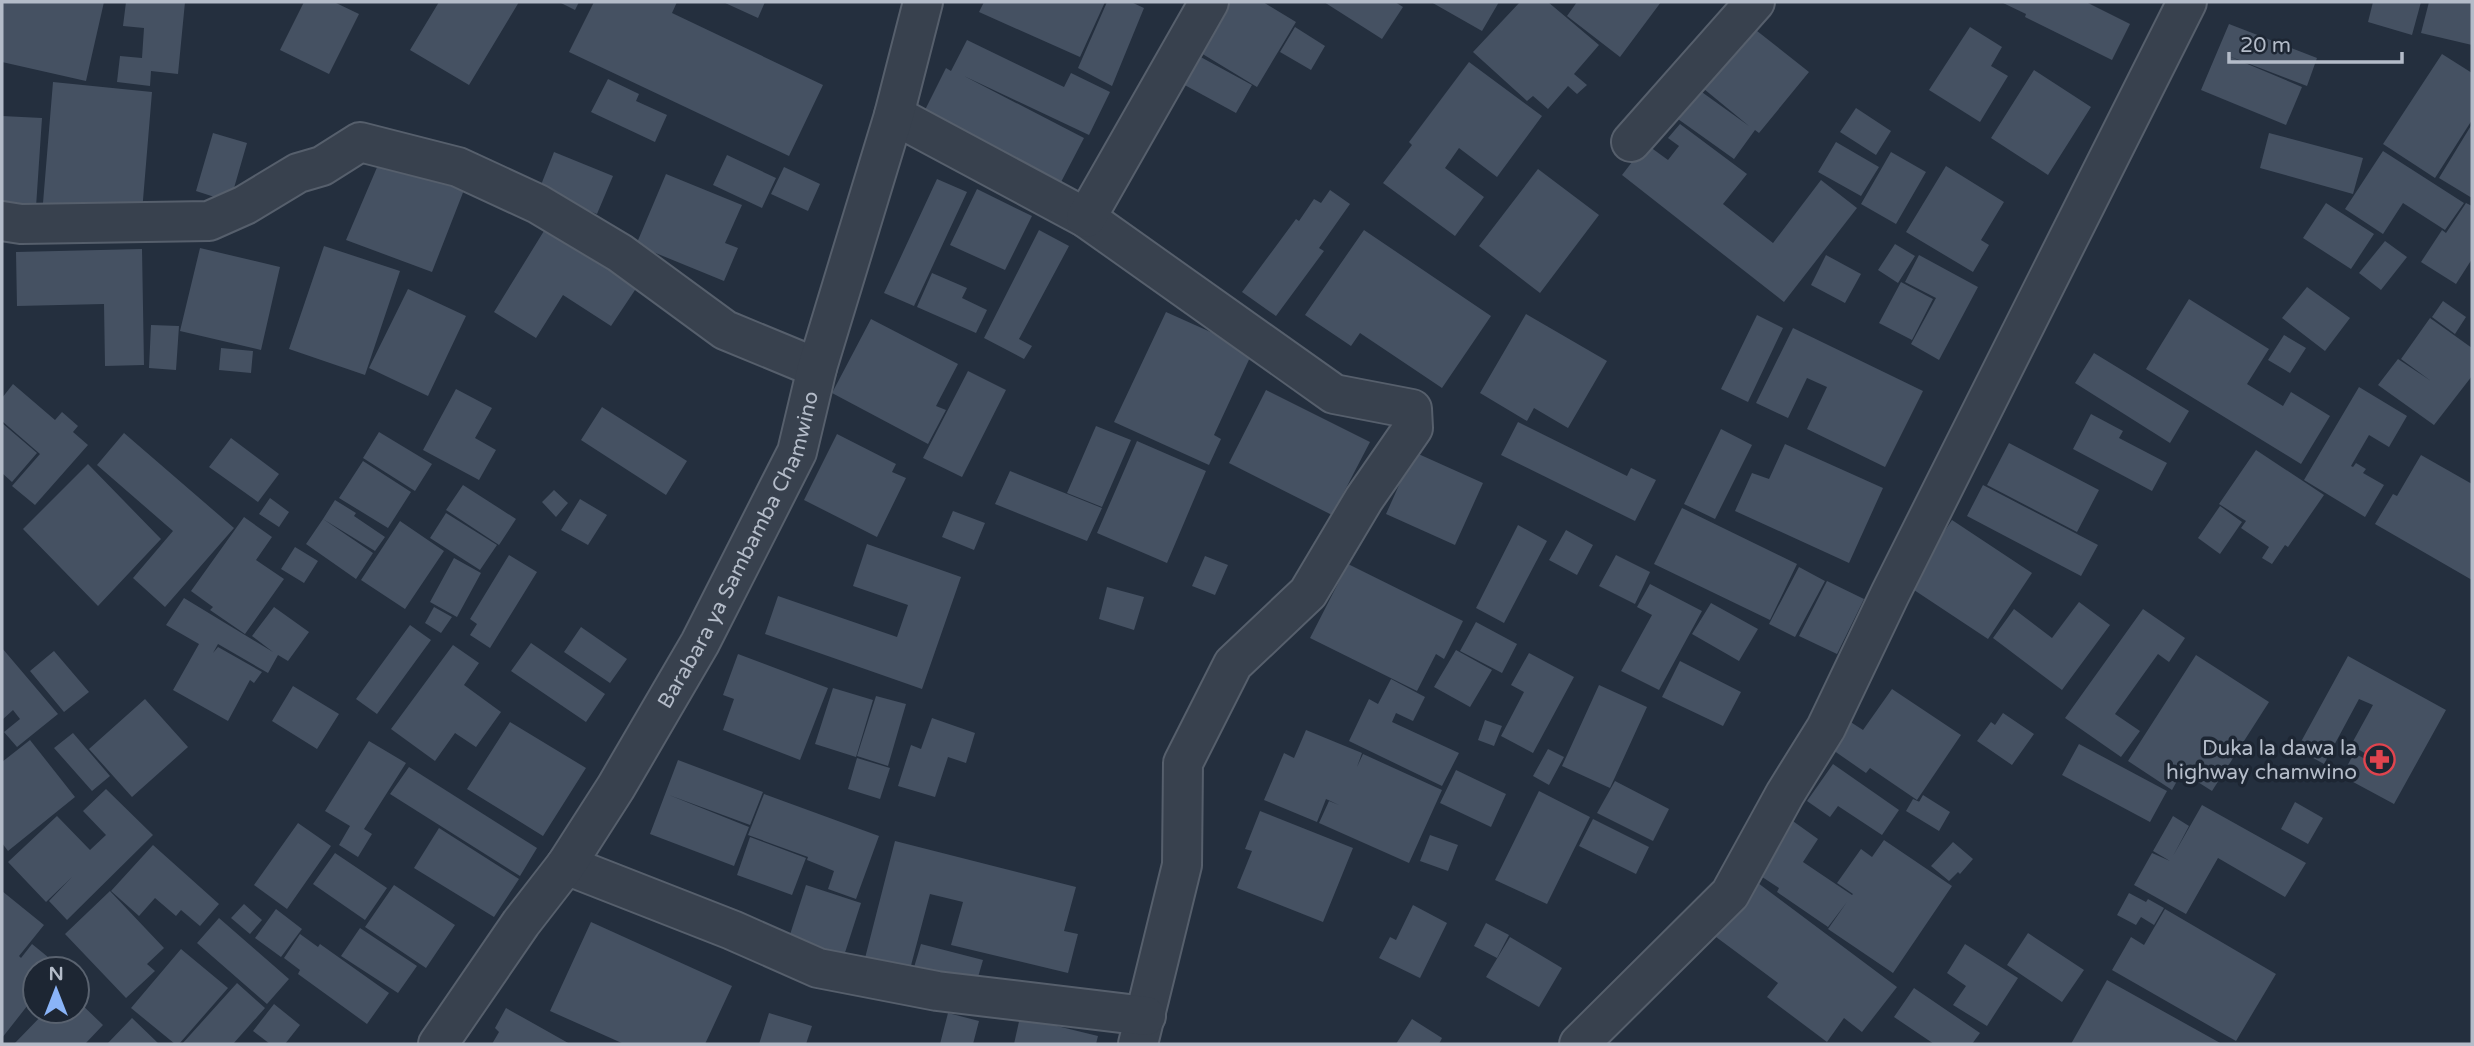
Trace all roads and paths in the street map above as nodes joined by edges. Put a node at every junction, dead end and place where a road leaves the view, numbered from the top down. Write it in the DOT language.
graph roads {
  1 [pos="923,2"];
  2 [pos="1209,2"];
  3 [pos="1755,2"];
  4 [pos="2187,2"];
  5 [pos="894,115"];
  6 [pos="1631,142"];
  7 [pos="1086,218"];
  8 [pos="2,221"];
  9 [pos="817,368"];
  10 [pos="566,865"];
  11 [pos="1142,1030"];
  12 [pos="438,1044"];
  13 [pos="1580,1044"];
  1 -- 5 [label="street, Barabara ya Sambamba Chamwino"];
  2 -- 7 [label="street"];
  3 -- 6 [label="street"];
  4 -- 13 [label="street"];
  5 -- 7 [label="street"];
  5 -- 9 [label="street, Barabara ya Sambamba Chamwino"];
  7 -- 11 [label="street"];
  8 -- 9 [label="street"];
  9 -- 10 [label="street, Barabara ya Sambamba Chamwino"];
  10 -- 11 [label="street"];
  10 -- 12 [label="street, Barabara ya Sambamba Chamwino"];
}
